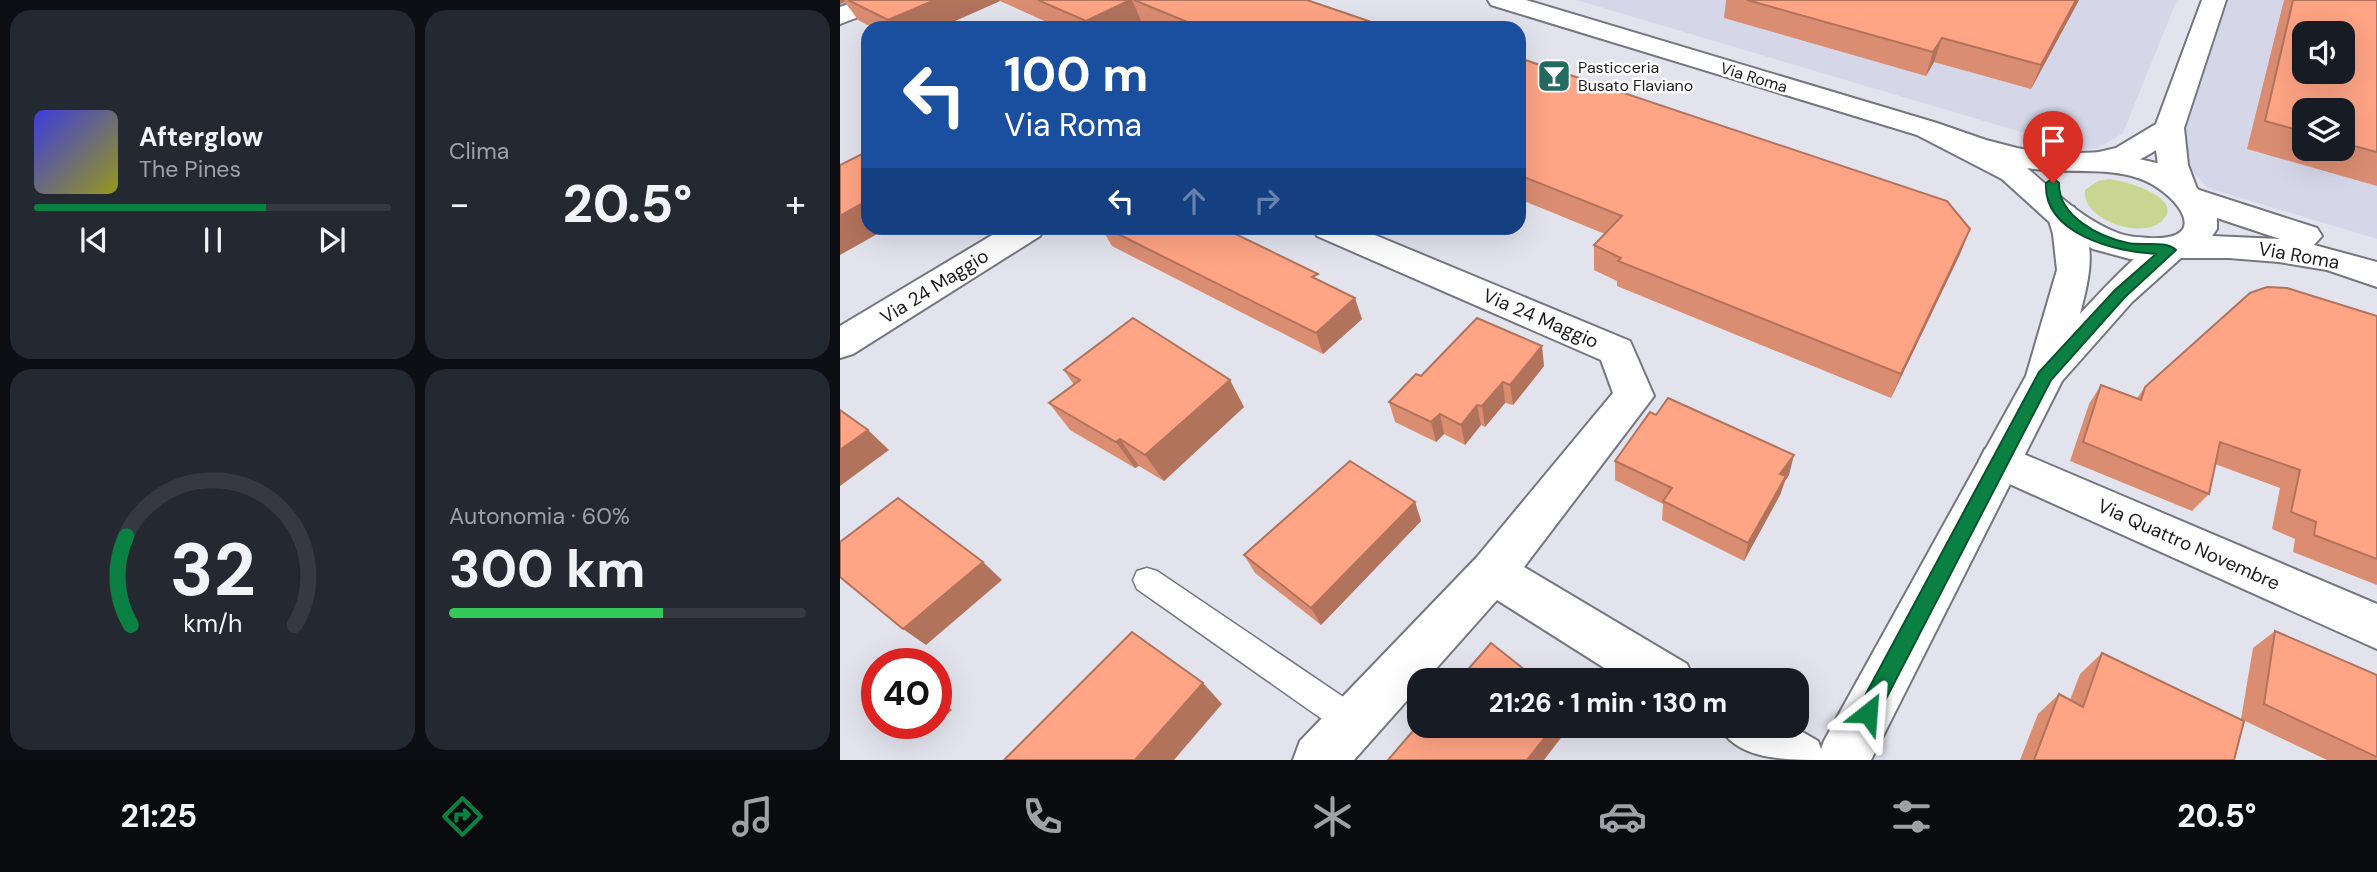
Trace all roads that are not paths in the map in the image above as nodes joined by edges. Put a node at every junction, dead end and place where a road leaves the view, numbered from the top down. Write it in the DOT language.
graph roads {
  1 [pos="881,0"];
  2 [pos="1500,0"];
  3 [pos="2214,0"];
  4 [pos="840,16"];
  5 [pos="2169,128"];
  6 [pos="1927,129"];
  7 [pos="2091,162"];
  8 [pos="2185,193"];
  9 [pos="2060,211"];
  10 [pos="1017,235"];
  11 [pos="1345,235"];
  12 [pos="2174,249"];
  13 [pos="2377,258"];
  14 [pos="2377,275"];
  15 [pos="840,344"];
  16 [pos="2045,376"];
  17 [pos="2000,461"];
  18 [pos="1493,572"];
  19 [pos="1147,580"];
  20 [pos="2377,627"];
  21 [pos="1649,668"];
  22 [pos="1353,722"];
  23 [pos="1763,738"];
  24 [pos="1319,760"];
  25 [pos="1799,760"];
  26 [pos="1843,760"];
  1 -- 4 [label="street"];
  2 -- 6 [label="street, Via Roma"];
  3 -- 5 [label="street"];
  5 -- 7 [label="street"];
  5 -- 8 [label="street"];
  6 -- 7 [label="street, Via Roma"];
  6 -- 9 [label="street, Via Roma"];
  7 -- 8 [label="street, Via Roma"];
  7 -- 9 [label="street"];
  8 -- 12 [label="street"];
  8 -- 13 [label="street, Via Roma"];
  9 -- 12 [label="street, Via Roma"];
  9 -- 16 [label="street"];
  10 -- 15 [label="street, Via 24 Maggio"];
  11 -- 18 [label="street, Via 24 Maggio"];
  12 -- 14 [label="street, Via Roma"];
  12 -- 16 [label="street"];
  16 -- 17 [label="street"];
  17 -- 20 [label="street, Via Quattro Novembre"];
  17 -- 26 [label="street"];
  18 -- 21 [label="street"];
  18 -- 22 [label="street, Via 24 Maggio"];
  19 -- 22 [label="lane"];
  22 -- 24 [label="street, Via 24 Maggio"];
  23 -- 25 [label="street"];
}
